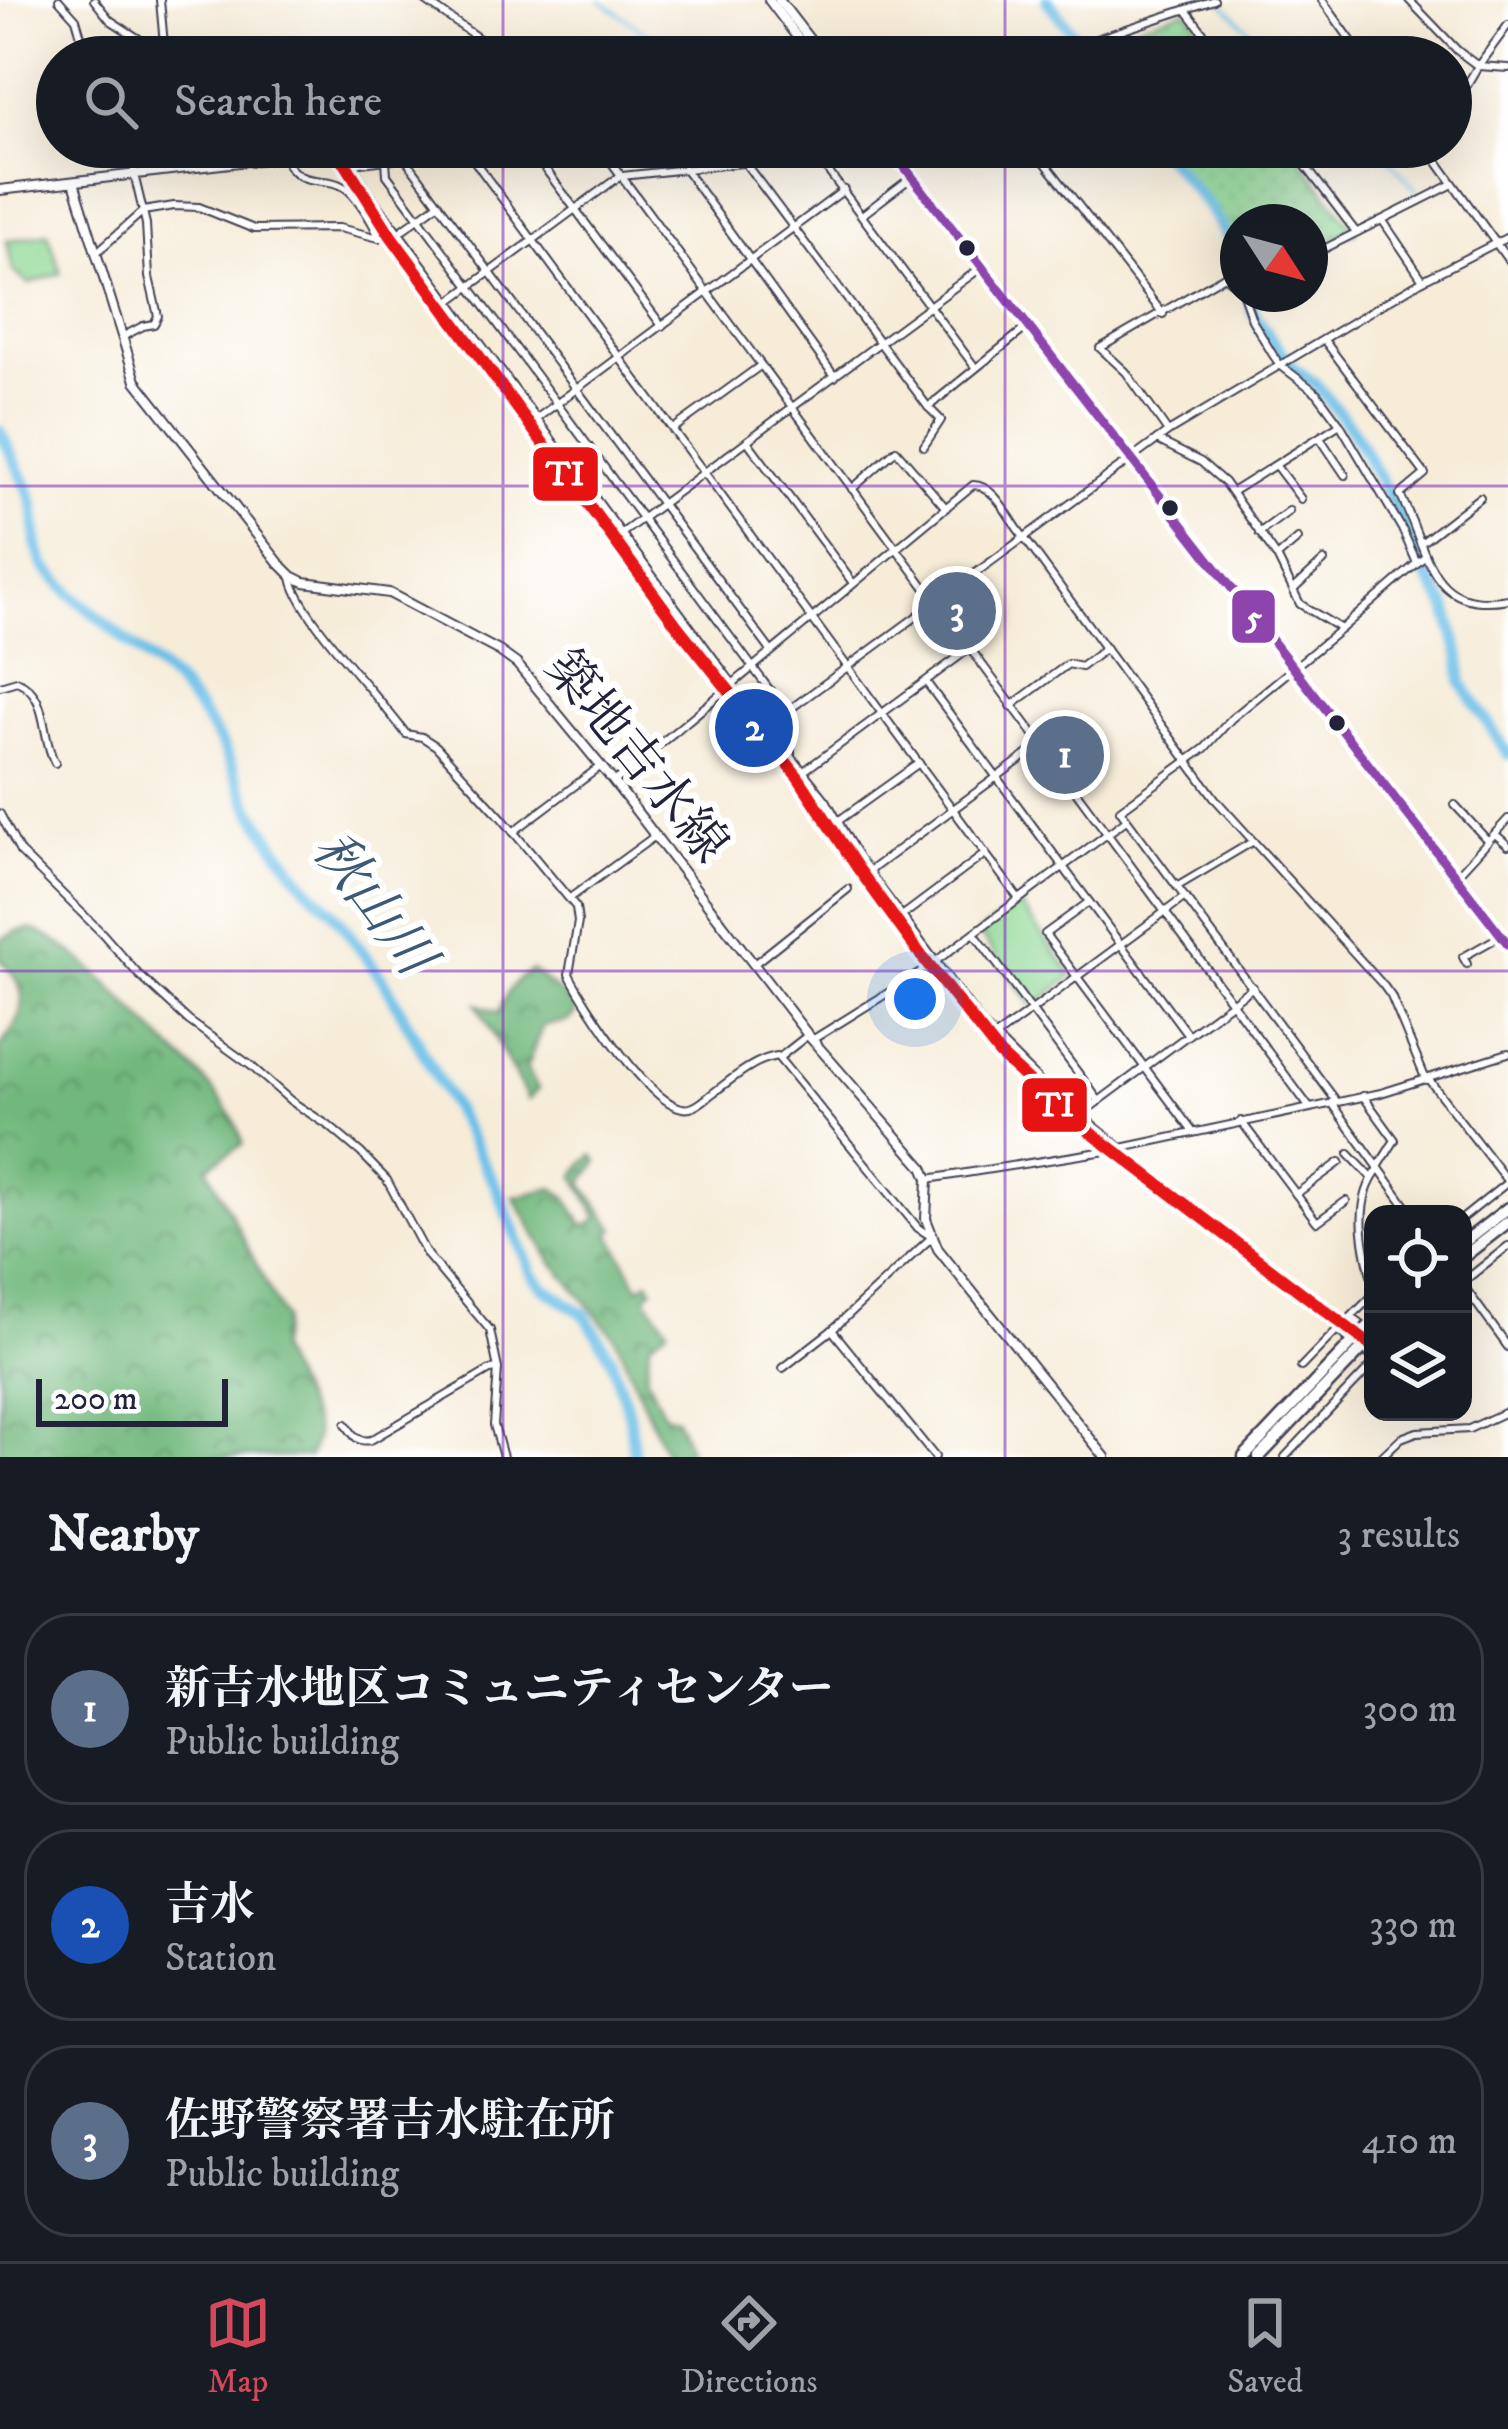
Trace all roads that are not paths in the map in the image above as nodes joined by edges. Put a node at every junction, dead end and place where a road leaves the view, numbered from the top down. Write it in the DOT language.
graph roads {
  1 [pos="59,0"];
  2 [pos="94,0"];
  3 [pos="160,0"];
  4 [pos="424,0"];
  5 [pos="769,0"];
  6 [pos="779,0"];
  7 [pos="1214,0"];
  8 [pos="1322,0"];
  9 [pos="1409,0"];
  10 [pos="1186,10"];
  11 [pos="1508,25"];
  12 [pos="81,36"];
  13 [pos="135,36"];
  14 [pos="164,36"];
  15 [pos="475,36"];
  16 [pos="796,36"];
  17 [pos="807,36"];
  18 [pos="1106,36"];
  19 [pos="1206,36"];
  20 [pos="1348,36"];
  21 [pos="1444,36"];
  22 [pos="1472,62"];
  23 [pos="1478,66"];
  24 [pos="1508,68"];
  25 [pos="1472,76"];
  26 [pos="145,168"];
  27 [pos="291,168"];
  28 [pos="355,168"];
  29 [pos="386,168"];
  30 [pos="417,168"];
  31 [pos="480,168"];
  32 [pos="545,168"];
  33 [pos="615,168"];
  34 [pos="685,168"];
  35 [pos="749,168"];
  36 [pos="827,168"];
  37 [pos="905,168"];
  38 [pos="1049,168"];
  39 [pos="1307,168"];
  40 [pos="1442,168"];
  41 [pos="134,169"];
  42 [pos="621,176"];
  43 [pos="912,177"];
  44 [pos="74,182"];
  45 [pos="1453,184"];
  46 [pos="0,190"];
  47 [pos="844,190"];
  48 [pos="439,203"];
  49 [pos="575,209"];
  50 [pos="143,211"];
  51 [pos="862,215"];
  52 [pos="418,218"];
  53 [pos="1383,220"];
  54 [pos="794,228"];
  55 [pos="1356,232"];
  56 [pos="398,233"];
  57 [pos="379,238"];
  58 [pos="1508,238"];
  59 [pos="533,240"];
  60 [pos="1496,242"];
  61 [pos="1328,247"];
  62 [pos="96,253"];
  63 [pos="752,259"];
  64 [pos="1508,260"];
  65 [pos="982,267"];
  66 [pos="490,272"];
  67 [pos="1220,278"];
  68 [pos="1424,280"];
  69 [pos="470,287"];
  70 [pos="706,293"];
  71 [pos="449,302"];
  72 [pos="930,307"];
  73 [pos="1249,312"];
  74 [pos="1163,314"];
  75 [pos="662,326"];
  76 [pos="1027,327"];
  77 [pos="122,337"];
  78 [pos="1324,340"];
  79 [pos="880,344"];
  80 [pos="620,358"];
  81 [pos="1280,364"];
  82 [pos="760,366"];
  83 [pos="975,368"];
  84 [pos="836,376"];
  85 [pos="577,389"];
  86 [pos="556,404"];
  87 [pos="928,407"];
  88 [pos="792,409"];
  89 [pos="536,419"];
  90 [pos="1340,424"];
  91 [pos="673,429"];
  92 [pos="1168,432"];
  93 [pos="1319,438"];
  94 [pos="1157,440"];
  95 [pos="748,442"];
  96 [pos="924,446"];
  97 [pos="1131,459"];
  98 [pos="1276,466"];
  99 [pos="705,473"];
  100 [pos="1345,475"];
  101 [pos="851,490"];
  102 [pos="1232,492"];
  103 [pos="1480,497"];
  104 [pos="1301,499"];
  105 [pos="661,506"];
  106 [pos="946,508"];
  107 [pos="1289,511"];
  108 [pos="641,520"];
  109 [pos="1259,533"];
  110 [pos="621,534"];
  111 [pos="1024,538"];
  112 [pos="1298,539"];
  113 [pos="1419,544"];
  114 [pos="896,549"];
  115 [pos="1277,557"];
  116 [pos="1420,560"];
  117 [pos="1324,561"];
  118 [pos="292,576"];
  119 [pos="853,584"];
  120 [pos="1294,590"];
  121 [pos="1508,598"];
  122 [pos="934,602"];
  123 [pos="811,617"];
  124 [pos="1342,629"];
  125 [pos="1106,648"];
  126 [pos="969,649"];
  127 [pos="771,651"];
  128 [pos="847,666"];
  129 [pos="751,667"];
  130 [pos="1294,667"];
  131 [pos="926,682"];
  132 [pos="732,683"];
  133 [pos="0,686"];
  134 [pos="1011,706"];
  135 [pos="786,712"];
  136 [pos="883,713"];
  137 [pos="1062,729"];
  138 [pos="1040,745"];
  139 [pos="1188,761"];
  140 [pos="55,763"];
  141 [pos="919,763"];
  142 [pos="602,766"];
  143 [pos="804,771"];
  144 [pos="997,777"];
  145 [pos="614,782"];
  146 [pos="1455,805"];
  147 [pos="953,809"];
  148 [pos="0,814"];
  149 [pos="1508,819"];
  150 [pos="1126,820"];
  151 [pos="838,821"];
  152 [pos="513,832"];
  153 [pos="1495,833"];
  154 [pos="1106,834"];
  155 [pos="655,836"];
  156 [pos="1252,842"];
  157 [pos="1488,842"];
  158 [pos="1508,845"];
  159 [pos="986,853"];
  160 [pos="1063,867"];
  161 [pos="868,872"];
  162 [pos="1456,876"];
  163 [pos="1177,886"];
  164 [pos="848,889"];
  165 [pos="1186,897"];
  166 [pos="570,898"];
  167 [pos="1019,899"];
  168 [pos="1089,902"];
  169 [pos="1164,913"];
  170 [pos="902,916"];
  171 [pos="974,933"];
  172 [pos="1505,939"];
  173 [pos="1121,945"];
  174 [pos="936,961"];
  175 [pos="754,964"];
  176 [pos="1467,964"];
  177 [pos="920,973"];
  178 [pos="1077,977"];
  179 [pos="1253,987"];
  180 [pos="1232,1003"];
  181 [pos="1033,1010"];
  182 [pos="1188,1035"];
  183 [pos="995,1037"];
  184 [pos="810,1038"];
  185 [pos="1508,1053"];
  186 [pos="780,1057"];
  187 [pos="1144,1068"];
  188 [pos="1427,1079"];
  189 [pos="1363,1096"];
  190 [pos="1099,1101"];
  191 [pos="1334,1102"];
  192 [pos="1309,1107"];
  193 [pos="1080,1115"];
  194 [pos="1241,1121"];
  195 [pos="1193,1132"];
  196 [pos="1121,1148"];
  197 [pos="1349,1154"];
  198 [pos="1340,1162"];
  199 [pos="1379,1168"];
  200 [pos="1372,1178"];
  201 [pos="928,1179"];
  202 [pos="1508,1182"];
  203 [pos="1296,1195"];
  204 [pos="1346,1201"];
  205 [pos="1406,1205"];
  206 [pos="1508,1208"];
  207 [pos="1472,1211"];
  208 [pos="1364,1219"];
  209 [pos="1508,1222"];
  210 [pos="1472,1236"];
  211 [pos="932,1238"];
  212 [pos="1508,1246"];
  213 [pos="1472,1250"];
  214 [pos="1472,1276"];
  215 [pos="1472,1296"];
  216 [pos="1364,1304"];
  217 [pos="1364,1325"];
  218 [pos="832,1330"];
  219 [pos="1364,1338"];
  220 [pos="1508,1347"];
  221 [pos="1355,1348"];
  222 [pos="1364,1353"];
  223 [pos="1301,1367"];
  224 [pos="783,1368"];
  225 [pos="498,1369"];
  226 [pos="1364,1371"];
  227 [pos="1508,1411"];
  228 [pos="346,1424"];
  229 [pos="1102,1456"];
  230 [pos="503,1457"];
  231 [pos="934,1457"];
  232 [pos="1244,1457"];
  233 [pos="1259,1457"];
  234 [pos="1285,1457"];
  235 [pos="1381,1457"];
  1 -- 12 [label="street"];
  2 -- 13 [label="street"];
  3 -- 14 [label="street"];
  4 -- 15 [label="street"];
  5 -- 16 [label="main road"];
  6 -- 17 [label="main road"];
  7 -- 10 [label="street"];
  8 -- 20 [label="street"];
  9 -- 21 [label="street"];
  10 -- 18 [label="street"];
  10 -- 19 [label="street"];
  11 -- 23 [label="street"];
  22 -- 23 [label="street"];
  23 -- 24 [label="street"];
  23 -- 25 [label="street"];
  26 -- 41 [label="main road"];
  27 -- 57 [label="street"];
  28 -- 56 [label="street"];
  29 -- 52 [label="street"];
  30 -- 48 [label="street"];
  31 -- 59 [label="street"];
  32 -- 49 [label="street"];
  33 -- 42 [label="street"];
  34 -- 42 [label="street"];
  34 -- 63 [label="street"];
  35 -- 54 [label="street"];
  36 -- 47 [label="street"];
  37 -- 43 [label="main road"];
  38 -- 74 [label="street"];
  39 -- 55 [label="street"];
  40 -- 45 [label="street"];
  41 -- 44 [label="main road"];
  41 -- 50 [label="street"];
  42 -- 49 [label="street"];
  42 -- 70 [label="street"];
  43 -- 51 [label="street"];
  43 -- 65 [label="main road"];
  44 -- 46 [label="main road"];
  44 -- 62 [label="main road"];
  45 -- 53 [label="street"];
  45 -- 60 [label="street"];
  47 -- 51 [label="street"];
  47 -- 54 [label="street"];
  48 -- 52 [label="street"];
  48 -- 66 [label="street"];
  49 -- 59 [label="street"];
  49 -- 75 [label="street"];
  50 -- 57 [label="street"];
  50 -- 62 [label="street"];
  50 -- 77 [label="street"];
  51 -- 72 [label="street"];
  52 -- 56 [label="street"];
  52 -- 69 [label="street"];
  53 -- 55 [label="street"];
  53 -- 68 [label="street"];
  54 -- 63 [label="street"];
  54 -- 79 [label="street"];
  55 -- 61 [label="street"];
  56 -- 57 [label="street"];
  56 -- 71 [label="street"];
  58 -- 60 [label="street"];
  59 -- 66 [label="street"];
  59 -- 80 [label="street"];
  60 -- 64 [label="street"];
  60 -- 68 [label="street"];
  62 -- 77 [label="main road"];
  63 -- 70 [label="street"];
  63 -- 84 [label="street"];
  65 -- 72 [label="street"];
  65 -- 76 [label="main road"];
  66 -- 69 [label="street"];
  66 -- 85 [label="street"];
  67 -- 74 [label="street"];
  68 -- 78 [label="street"];
  69 -- 71 [label="street"];
  69 -- 86 [label="street"];
  70 -- 75 [label="street"];
  70 -- 82 [label="street"];
  71 -- 89 [label="street"];
  72 -- 79 [label="street"];
  72 -- 83 [label="street"];
  73 -- 81 [label="street"];
  74 -- 92 [label="street"];
  75 -- 80 [label="street"];
  76 -- 83 [label="street"];
  76 -- 97 [label="main road"];
  77 -- 118 [label="main road"];
  78 -- 81 [label="street"];
  78 -- 113 [label="street"];
  79 -- 84 [label="street"];
  79 -- 87 [label="street"];
  80 -- 85 [label="street"];
  80 -- 91 [label="street"];
  81 -- 90 [label="street"];
  81 -- 92 [label="street"];
  82 -- 88 [label="street"];
  82 -- 91 [label="street"];
  83 -- 87 [label="street"];
  84 -- 88 [label="street"];
  85 -- 86 [label="street"];
  85 -- 105 [label="street"];
  86 -- 89 [label="street"];
  86 -- 108 [label="street"];
  87 -- 96 [label="street"];
  88 -- 95 [label="street"];
  88 -- 101 [label="street"];
  89 -- 110 [label="street"];
  90 -- 93 [label="street"];
  90 -- 116 [label="street"];
  91 -- 99 [label="street"];
  92 -- 94 [label="street"];
  93 -- 98 [label="street"];
  93 -- 100 [label="street"];
  94 -- 97 [label="street"];
  94 -- 102 [label="street"];
  95 -- 99 [label="street"];
  95 -- 119 [label="street"];
  97 -- 111 [label="street"];
  97 -- 130 [label="main road"];
  98 -- 102 [label="street"];
  98 -- 104 [label="street"];
  99 -- 105 [label="street"];
  99 -- 123 [label="street"];
  101 -- 106 [label="street"];
  101 -- 114 [label="street"];
  102 -- 109 [label="street"];
  103 -- 113 [label="street"];
  105 -- 108 [label="street"];
  105 -- 127 [label="street"];
  106 -- 111 [label="street"];
  106 -- 114 [label="street"];
  107 -- 109 [label="street"];
  108 -- 110 [label="street"];
  108 -- 129 [label="street"];
  109 -- 115 [label="street"];
  110 -- 132 [label="street"];
  111 -- 122 [label="street"];
  111 -- 125 [label="street"];
  112 -- 115 [label="street"];
  113 -- 116 [label="street"];
  114 -- 119 [label="street"];
  114 -- 122 [label="street"];
  115 -- 120 [label="street"];
  116 -- 121 [label="street"];
  116 -- 124 [label="street"];
  117 -- 120 [label="street"];
  118 -- 142 [label="main road, 築地吉水線"];
  118 -- 152 [label="street"];
  119 -- 123 [label="street"];
  120 -- 124 [label="street"];
  122 -- 126 [label="street"];
  122 -- 128 [label="street"];
  123 -- 127 [label="street"];
  123 -- 128 [label="street"];
  124 -- 130 [label="street"];
  125 -- 134 [label="street"];
  125 -- 139 [label="street"];
  126 -- 131 [label="street"];
  126 -- 134 [label="street"];
  127 -- 129 [label="street"];
  128 -- 135 [label="street"];
  128 -- 136 [label="street"];
  129 -- 132 [label="street"];
  129 -- 135 [label="street"];
  130 -- 139 [label="street"];
  130 -- 162 [label="main road"];
  131 -- 136 [label="street"];
  131 -- 144 [label="street"];
  132 -- 145 [label="street"];
  133 -- 140 [label="street"];
  134 -- 138 [label="street"];
  135 -- 143 [label="street"];
  136 -- 141 [label="street"];
  136 -- 143 [label="street"];
  137 -- 138 [label="street"];
  138 -- 144 [label="street"];
  138 -- 154 [label="street"];
  139 -- 150 [label="street"];
  139 -- 156 [label="street"];
  141 -- 147 [label="street"];
  141 -- 151 [label="street"];
  142 -- 145 [label="main road, 築地吉水線"];
  142 -- 152 [label="street"];
  143 -- 151 [label="street"];
  144 -- 147 [label="street"];
  144 -- 160 [label="street"];
  145 -- 155 [label="main road, 築地吉水線"];
  146 -- 157 [label="street"];
  147 -- 159 [label="street"];
  147 -- 161 [label="street"];
  148 -- 225 [label="street"];
  149 -- 153 [label="street"];
  150 -- 154 [label="street"];
  150 -- 163 [label="street"];
  151 -- 161 [label="street"];
  152 -- 166 [label="street"];
  153 -- 157 [label="street"];
  153 -- 158 [label="street"];
  154 -- 160 [label="street"];
  154 -- 169 [label="street"];
  155 -- 166 [label="street"];
  155 -- 175 [label="main road, 築地吉水線"];
  156 -- 163 [label="street"];
  156 -- 188 [label="street"];
  157 -- 162 [label="street"];
  159 -- 167 [label="street"];
  159 -- 170 [label="street"];
  160 -- 167 [label="street"];
  160 -- 168 [label="street"];
  161 -- 170 [label="street"];
  162 -- 172 [label="main road"];
  163 -- 165 [label="street"];
  164 -- 175 [label="street"];
  165 -- 169 [label="street"];
  165 -- 179 [label="street"];
  166 -- 186 [label="street"];
  167 -- 171 [label="street"];
  168 -- 173 [label="street"];
  168 -- 178 [label="street"];
  169 -- 173 [label="street"];
  169 -- 180 [label="street"];
  170 -- 174 [label="street"];
  171 -- 174 [label="street"];
  171 -- 181 [label="street"];
  172 -- 176 [label="street"];
  173 -- 178 [label="street"];
  173 -- 182 [label="street"];
  174 -- 183 [label="street"];
  175 -- 184 [label="main road, 築地吉水線"];
  177 -- 184 [label="street"];
  178 -- 181 [label="street"];
  178 -- 187 [label="street"];
  179 -- 180 [label="street"];
  179 -- 191 [label="street"];
  180 -- 182 [label="street"];
  180 -- 192 [label="street"];
  181 -- 183 [label="street"];
  181 -- 190 [label="street"];
  182 -- 187 [label="street"];
  183 -- 193 [label="street"];
  184 -- 186 [label="street"];
  184 -- 201 [label="main road, 築地吉水線"];
  185 -- 188 [label="street"];
  186 -- 211 [label="street"];
  187 -- 190 [label="street"];
  187 -- 195 [label="street"];
  188 -- 189 [label="street"];
  188 -- 202 [label="street"];
  189 -- 191 [label="street"];
  189 -- 199 [label="street"];
  190 -- 193 [label="street"];
  191 -- 192 [label="street"];
  191 -- 199 [label="street"];
  192 -- 194 [label="street"];
  193 -- 196 [label="street"];
  194 -- 195 [label="street"];
  194 -- 203 [label="street"];
  195 -- 196 [label="street"];
  196 -- 201 [label="street"];
  197 -- 200 [label="street"];
  198 -- 203 [label="street"];
  199 -- 200 [label="street"];
  199 -- 205 [label="street"];
  200 -- 208 [label="street"];
  201 -- 211 [label="main road"];
  202 -- 207 [label="street"];
  203 -- 204 [label="street"];
  206 -- 210 [label="highway"];
  209 -- 213 [label="highway"];
  211 -- 218 [label="street"];
  211 -- 229 [label="main road"];
  212 -- 214 [label="street"];
  215 -- 220 [label="street"];
  216 -- 217 [label="street"];
  218 -- 224 [label="street"];
  218 -- 231 [label="street"];
  219 -- 221 [label="highway, bridge"];
  221 -- 232 [label="highway"];
  221 -- 233 [label="highway"];
  222 -- 223 [label="street"];
  225 -- 228 [label="street"];
  225 -- 230 [label="street"];
  226 -- 234 [label="street"];
  227 -- 235 [label="street"];
}
